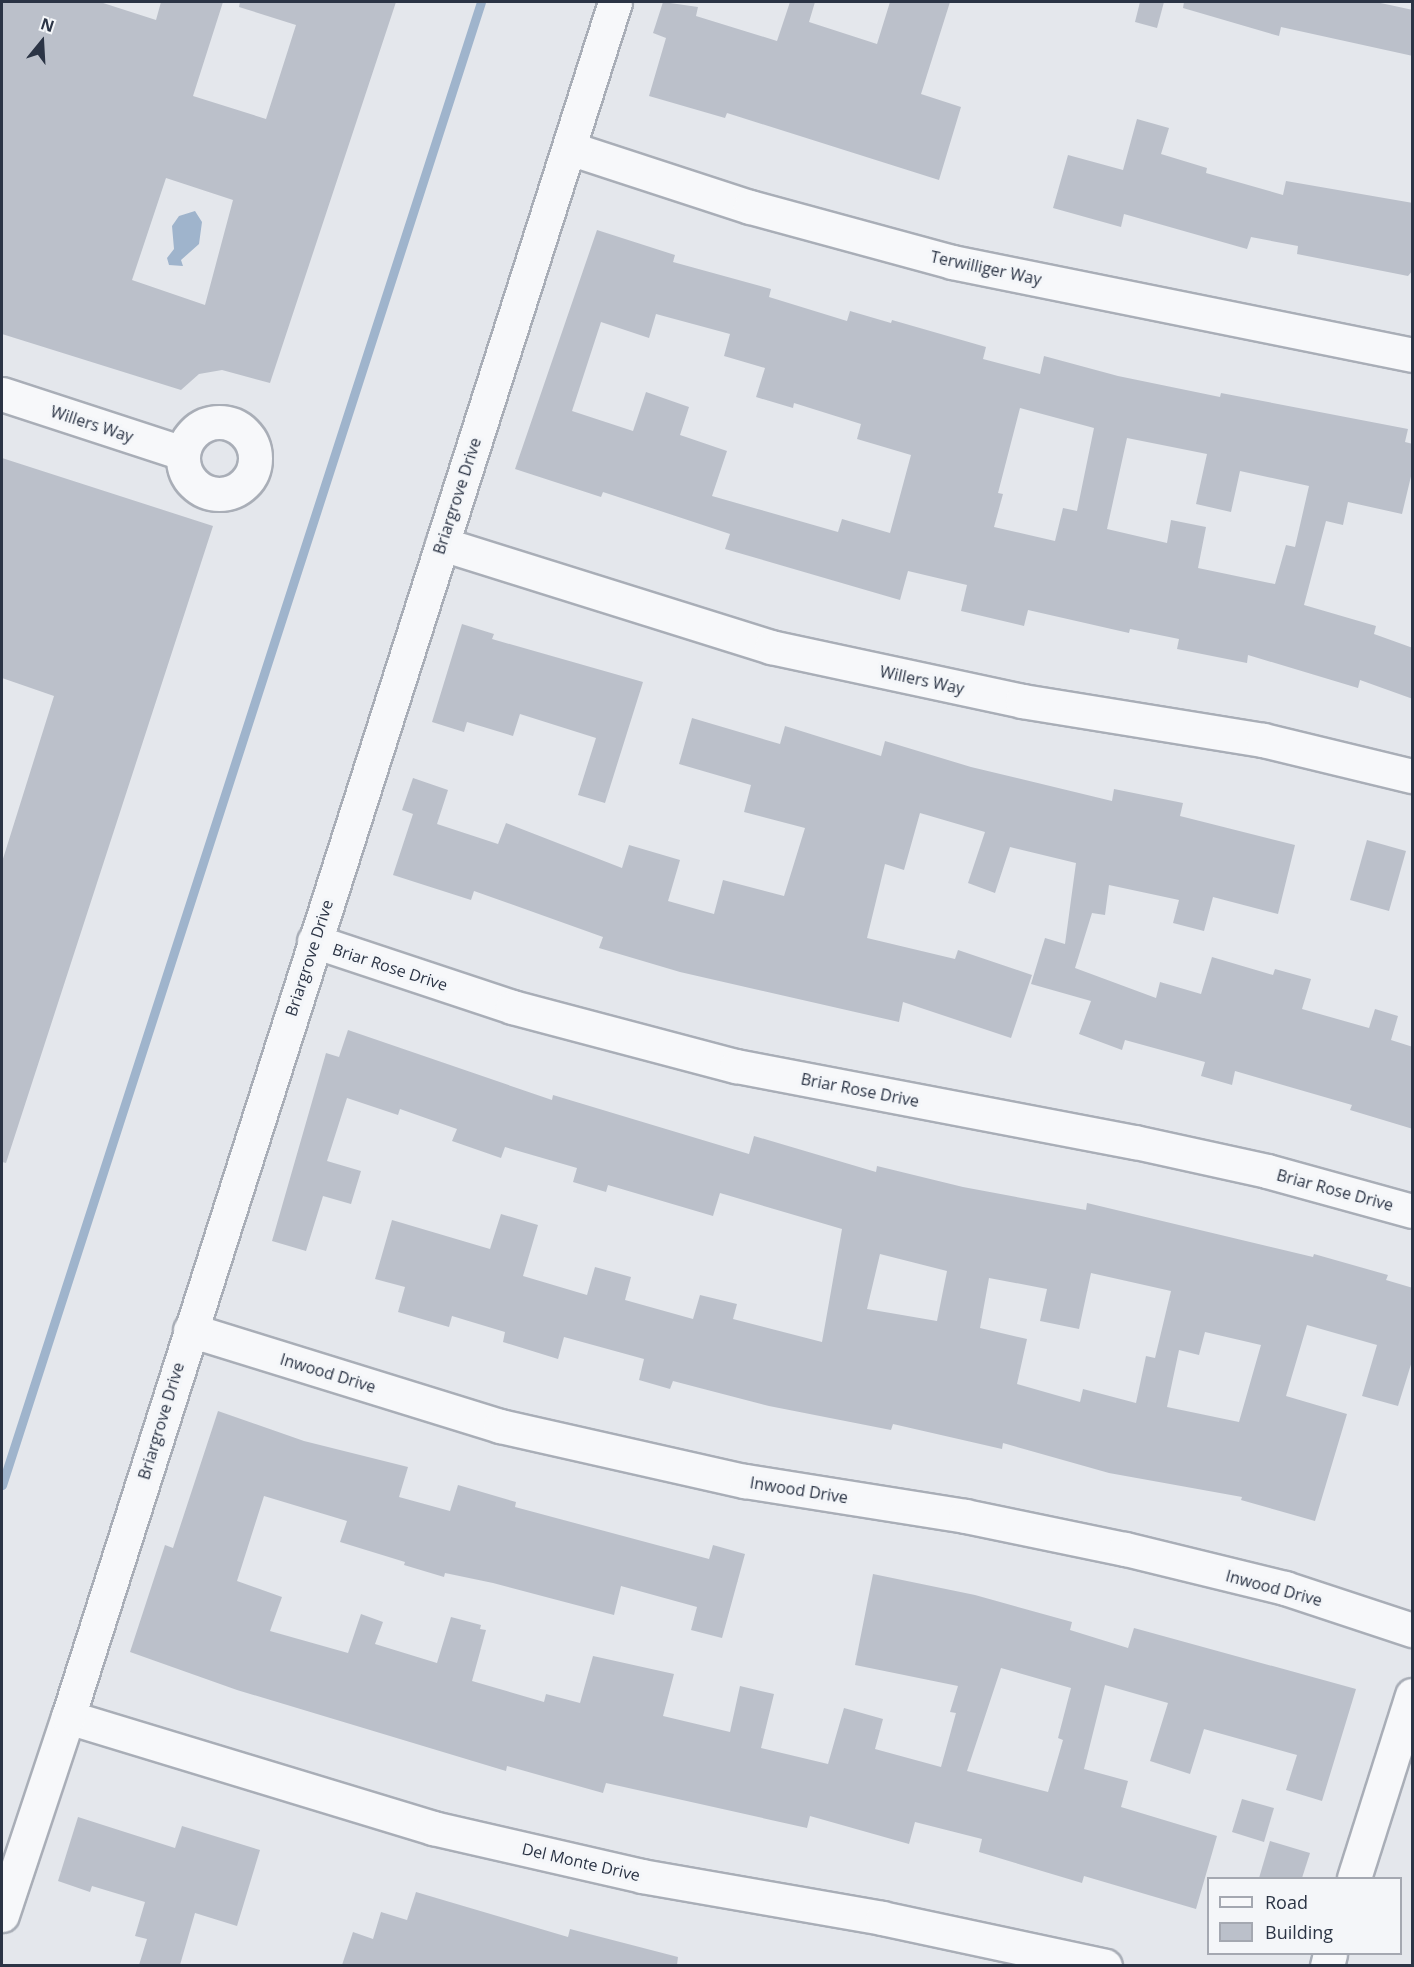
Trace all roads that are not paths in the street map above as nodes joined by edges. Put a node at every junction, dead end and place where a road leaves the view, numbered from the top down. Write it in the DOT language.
graph roads {
  1 [pos="615,2"];
  2 [pos="568,148"];
  3 [pos="1413,355"];
  4 [pos="2,394"];
  5 [pos="183,453"];
  6 [pos="442,544"];
  7 [pos="1413,776"];
  8 [pos="314,942"];
  9 [pos="1413,1211"];
  10 [pos="190,1330"];
  11 [pos="1413,1630"];
  12 [pos="1413,1695"];
  13 [pos="68,1717"];
  14 [pos="1354,1877"];
  15 [pos="2,1915"];
  16 [pos="1105,1965"];
  1 -- 2 [label="street, Briargrove Drive"];
  2 -- 3 [label="street, Terwilliger Way"];
  2 -- 6 [label="street, Briargrove Drive"];
  4 -- 5 [label="street, Willers Way"];
  6 -- 7 [label="street, Willers Way"];
  6 -- 8 [label="street, Briargrove Drive"];
  8 -- 9 [label="street, Briar Rose Drive"];
  8 -- 10 [label="street, Briargrove Drive"];
  10 -- 11 [label="street, Inwood Drive"];
  10 -- 13 [label="street, Briargrove Drive"];
  12 -- 14 [label="street"];
  13 -- 15 [label="street, Briargrove Drive"];
  13 -- 16 [label="street, Del Monte Drive"];
}
